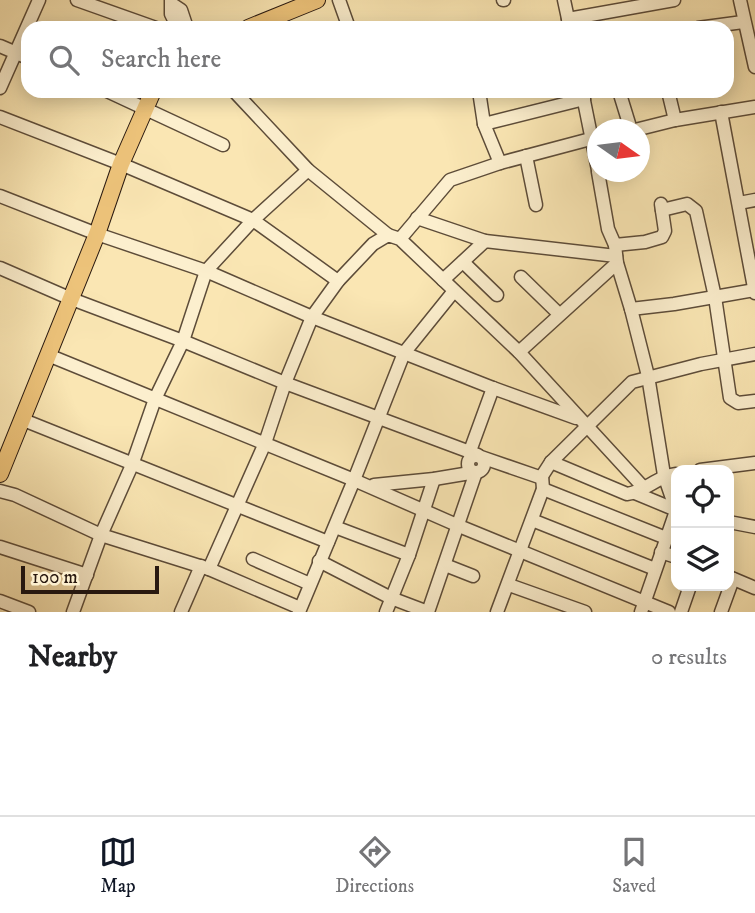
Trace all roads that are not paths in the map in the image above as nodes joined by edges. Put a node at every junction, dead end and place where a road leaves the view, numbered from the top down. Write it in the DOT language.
graph roads {
  1 [pos="39,0"];
  2 [pos="77,0"];
  3 [pos="317,0"];
  4 [pos="339,0"];
  5 [pos="564,0"];
  6 [pos="674,0"];
  7 [pos="740,0"];
  8 [pos="171,2"];
  9 [pos="33,21"];
  10 [pos="136,21"];
  11 [pos="174,21"];
  12 [pos="185,21"];
  13 [pos="265,21"];
  14 [pos="346,21"];
  15 [pos="569,21"];
  16 [pos="578,21"];
  17 [pos="743,22"];
  18 [pos="734,23"];
  19 [pos="0,46"];
  20 [pos="21,56"];
  21 [pos="21,57"];
  22 [pos="755,67"];
  23 [pos="0,88"];
  24 [pos="124,98"];
  25 [pos="150,98"];
  26 [pos="241,98"];
  27 [pos="480,98"];
  28 [pos="573,98"];
  29 [pos="584,98"];
  30 [pos="622,98"];
  31 [pos="670,98"];
  32 [pos="146,107"];
  33 [pos="755,107"];
  34 [pos="720,112"];
  35 [pos="0,117"];
  36 [pos="590,119"];
  37 [pos="629,119"];
  38 [pos="675,120"];
  39 [pos="484,124"];
  40 [pos="650,126"];
  41 [pos="587,140"];
  42 [pos="223,145"];
  43 [pos="526,156"];
  44 [pos="500,163"];
  45 [pos="121,164"];
  46 [pos="308,170"];
  47 [pos="600,182"];
  48 [pos="0,195"];
  49 [pos="755,200"];
  50 [pos="739,203"];
  51 [pos="536,205"];
  52 [pos="417,218"];
  53 [pos="253,220"];
  54 [pos="97,234"];
  55 [pos="394,237"];
  56 [pos="485,241"];
  57 [pos="616,255"];
  58 [pos="463,262"];
  59 [pos="0,268"];
  60 [pos="206,271"];
  61 [pos="521,277"];
  62 [pos="443,280"];
  63 [pos="338,281"];
  64 [pos="454,290"];
  65 [pos="755,291"];
  66 [pos="497,295"];
  67 [pos="715,297"];
  68 [pos="69,298"];
  69 [pos="631,309"];
  70 [pos="559,314"];
  71 [pos="312,317"];
  72 [pos="183,341"];
  73 [pos="519,352"];
  74 [pos="404,353"];
  75 [pos="755,354"];
  76 [pos="48,355"];
  77 [pos="725,359"];
  78 [pos="643,378"];
  79 [pos="285,383"];
  80 [pos="493,388"];
  81 [pos="155,399"];
  82 [pos="755,401"];
  83 [pos="380,418"];
  84 [pos="21,419"];
  85 [pos="582,423"];
  86 [pos="265,443"];
  87 [pos="476,454"];
  88 [pos="551,462"];
  89 [pos="755,463"];
  90 [pos="132,465"];
  91 [pos="734,466"];
  92 [pos="515,468"];
  93 [pos="479,471"];
  94 [pos="0,474"];
  95 [pos="670,474"];
  96 [pos="433,479"];
  97 [pos="354,480"];
  98 [pos="543,483"];
  99 [pos="371,486"];
  100 [pos="639,490"];
  101 [pos="0,491"];
  102 [pos="237,505"];
  103 [pos="671,507"];
  104 [pos="424,510"];
  105 [pos="531,520"];
  106 [pos="734,523"];
  107 [pos="671,524"];
  108 [pos="459,526"];
  109 [pos="335,527"];
  110 [pos="755,527"];
  111 [pos="101,534"];
  112 [pos="666,538"];
  113 [pos="328,542"];
  114 [pos="0,547"];
  115 [pos="520,551"];
  116 [pos="661,552"];
  117 [pos="409,555"];
  118 [pos="671,555"];
  119 [pos="253,559"];
  120 [pos="319,561"];
  121 [pos="445,565"];
  122 [pos="205,568"];
  123 [pos="655,569"];
  124 [pos="87,575"];
  125 [pos="473,576"];
  126 [pos="734,579"];
  127 [pos="310,584"];
  128 [pos="509,585"];
  129 [pos="755,587"];
  130 [pos="688,591"];
  131 [pos="727,591"];
  132 [pos="391,598"];
  133 [pos="0,601"];
  134 [pos="642,607"];
  135 [pos="300,610"];
  136 [pos="29,612"];
  137 [pos="73,612"];
  138 [pos="181,612"];
  139 [pos="386,612"];
  140 [pos="428,612"];
  141 [pos="497,612"];
  142 [pos="585,612"];
  143 [pos="668,612"];
  144 [pos="681,612"];
  145 [pos="721,612"];
  1 -- 9 [label="street"];
  2 -- 10 [label="street"];
  3 -- 13 [label="main road"];
  4 -- 14 [label="street"];
  5 -- 15 [label="street"];
  6 -- 16 [label="street"];
  7 -- 17 [label="street"];
  8 -- 11 [label="street"];
  8 -- 12 [label="street"];
  17 -- 18 [label="street"];
  17 -- 22 [label="street"];
  19 -- 20 [label="street"];
  21 -- 23 [label="street"];
  24 -- 32 [label="street"];
  25 -- 32 [label="main road"];
  26 -- 46 [label="street"];
  27 -- 39 [label="street"];
  28 -- 39 [label="street"];
  29 -- 36 [label="street"];
  30 -- 37 [label="street"];
  31 -- 38 [label="street"];
  32 -- 42 [label="street"];
  32 -- 45 [label="main road"];
  33 -- 34 [label="street"];
  34 -- 38 [label="street"];
  34 -- 50 [label="street"];
  35 -- 45 [label="street"];
  38 -- 40 [label="street"];
  39 -- 44 [label="street"];
  41 -- 43 [label="street"];
  43 -- 44 [label="street"];
  43 -- 51 [label="street"];
  44 -- 52 [label="street"];
  45 -- 53 [label="street"];
  45 -- 54 [label="main road"];
  46 -- 53 [label="street"];
  46 -- 55 [label="street"];
  47 -- 57 [label="street"];
  48 -- 54 [label="street"];
  49 -- 50 [label="street"];
  50 -- 65 [label="street"];
  52 -- 55 [label="street"];
  52 -- 56 [label="street"];
  53 -- 60 [label="street"];
  53 -- 63 [label="street"];
  54 -- 60 [label="street"];
  54 -- 68 [label="main road"];
  55 -- 62 [label="street"];
  55 -- 63 [label="street"];
  56 -- 57 [label="street"];
  56 -- 58 [label="street"];
  57 -- 67 [label="street"];
  57 -- 69 [label="street"];
  57 -- 70 [label="street"];
  58 -- 62 [label="street"];
  58 -- 66 [label="street"];
  59 -- 68 [label="street"];
  60 -- 71 [label="street"];
  60 -- 72 [label="street"];
  61 -- 70 [label="street"];
  62 -- 64 [label="street"];
  63 -- 71 [label="street"];
  64 -- 73 [label="street"];
  64 -- 74 [label="street"];
  65 -- 67 [label="street"];
  67 -- 69 [label="street"];
  67 -- 77 [label="street"];
  68 -- 72 [label="street"];
  68 -- 76 [label="main road"];
  69 -- 78 [label="street"];
  70 -- 73 [label="street"];
  71 -- 74 [label="street"];
  71 -- 79 [label="street"];
  72 -- 79 [label="street"];
  72 -- 81 [label="street"];
  73 -- 85 [label="street"];
  74 -- 80 [label="street"];
  74 -- 83 [label="street"];
  75 -- 77 [label="street"];
  76 -- 81 [label="street"];
  76 -- 84 [label="main road"];
  77 -- 78 [label="street"];
  77 -- 82 [label="street"];
  78 -- 85 [label="street"];
  78 -- 95 [label="street"];
  79 -- 83 [label="street"];
  79 -- 86 [label="street"];
  80 -- 85 [label="street"];
  80 -- 87 [label="street"];
  81 -- 86 [label="street"];
  81 -- 90 [label="street"];
  83 -- 87 [label="street"];
  83 -- 97 [label="street"];
  84 -- 90 [label="street"];
  84 -- 94 [label="main road"];
  85 -- 88 [label="street"];
  85 -- 100 [label="street"];
  86 -- 97 [label="street"];
  86 -- 102 [label="street"];
  87 -- 92 [label="street"];
  87 -- 93 [label="street"];
  88 -- 98 [label="street"];
  88 -- 100 [label="street"];
  89 -- 91 [label="street"];
  90 -- 102 [label="street"];
  90 -- 111 [label="street"];
  92 -- 93 [label="street"];
  92 -- 98 [label="street"];
  93 -- 96 [label="street"];
  93 -- 108 [label="street"];
  95 -- 100 [label="street"];
  96 -- 99 [label="street"];
  96 -- 104 [label="street"];
  97 -- 99 [label="street"];
  97 -- 109 [label="street"];
  98 -- 105 [label="street"];
  98 -- 112 [label="street"];
  99 -- 104 [label="street"];
  100 -- 103 [label="street"];
  101 -- 111 [label="street"];
  102 -- 113 [label="street"];
  102 -- 122 [label="street"];
  104 -- 108 [label="street"];
  104 -- 117 [label="street"];
  105 -- 115 [label="street"];
  105 -- 123 [label="street"];
  106 -- 110 [label="street"];
  107 -- 112 [label="street"];
  108 -- 115 [label="street"];
  108 -- 121 [label="street"];
  109 -- 113 [label="street"];
  109 -- 117 [label="street"];
  111 -- 122 [label="street"];
  111 -- 124 [label="street"];
  112 -- 116 [label="street"];
  113 -- 120 [label="street"];
  114 -- 124 [label="street"];
  115 -- 128 [label="street"];
  115 -- 134 [label="street"];
  116 -- 118 [label="street"];
  116 -- 123 [label="street"];
  117 -- 132 [label="street"];
  119 -- 127 [label="street"];
  120 -- 127 [label="street"];
  120 -- 132 [label="street"];
  121 -- 125 [label="street"];
  121 -- 140 [label="street"];
  122 -- 135 [label="street"];
  122 -- 138 [label="street"];
  123 -- 134 [label="street"];
  124 -- 137 [label="street"];
  126 -- 129 [label="street"];
  127 -- 135 [label="street"];
  128 -- 141 [label="street"];
  128 -- 142 [label="street"];
  130 -- 144 [label="street"];
  131 -- 145 [label="street"];
  132 -- 139 [label="street"];
  132 -- 140 [label="street"];
  133 -- 136 [label="street"];
  134 -- 143 [label="street"];
}
